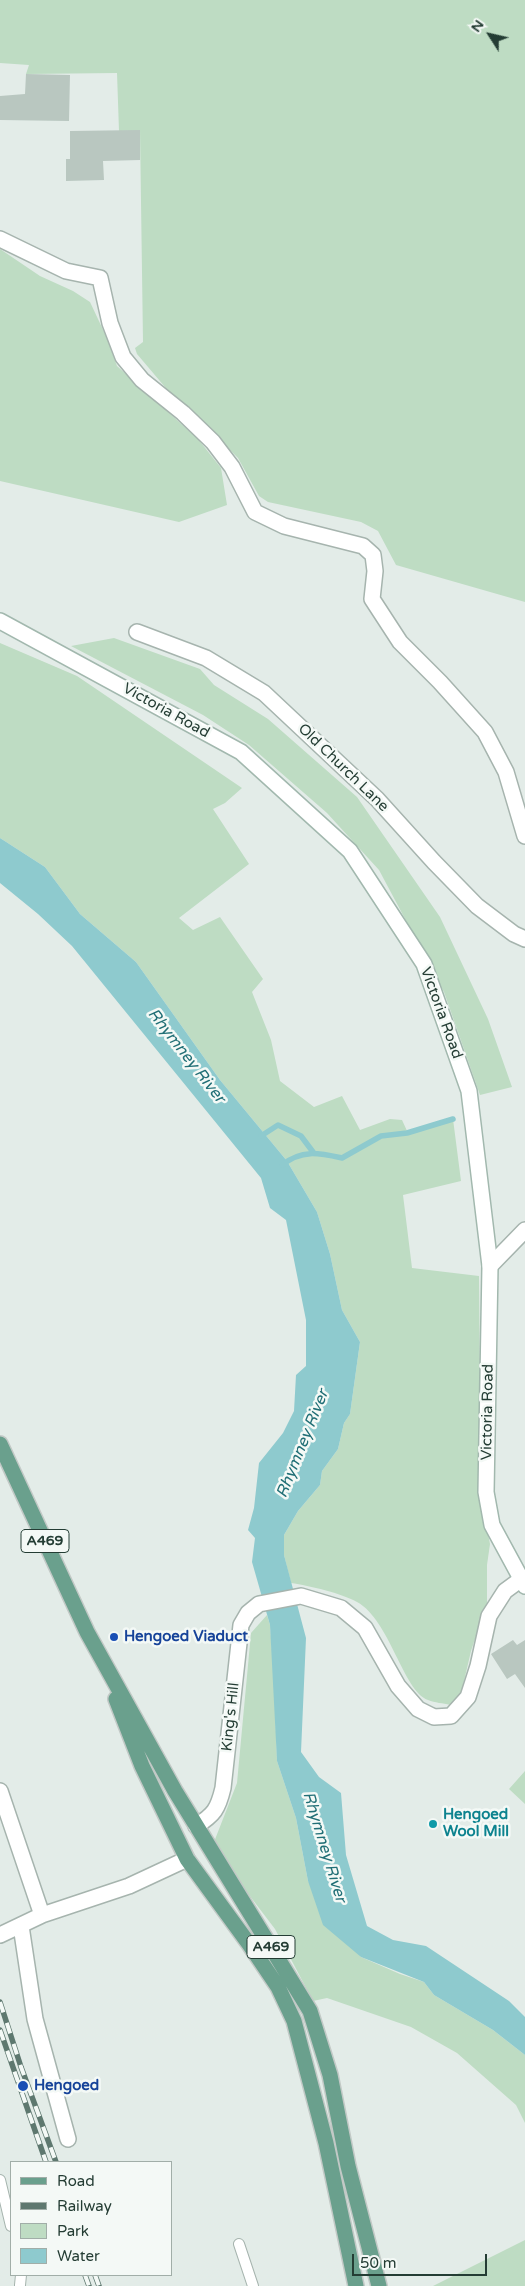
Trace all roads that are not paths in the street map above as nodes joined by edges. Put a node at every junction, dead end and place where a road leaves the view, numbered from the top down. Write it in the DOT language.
graph roads {
  1 [pos="0,240"];
  2 [pos="0,621"];
  3 [pos="137,632"];
  4 [pos="525,836"];
  5 [pos="525,939"];
  6 [pos="525,1230"];
  7 [pos="490,1266"];
  8 [pos="0,1444"];
  9 [pos="523,1583"];
  10 [pos="91,1637"];
  11 [pos="0,1792"];
  12 [pos="196,1826"];
  13 [pos="187,1859"];
  14 [pos="42,1915"];
  15 [pos="21,1926"];
  16 [pos="0,1935"];
  17 [pos="68,2139"];
  18 [pos="0,2180"];
  19 [pos="10,2222"];
  20 [pos="239,2244"];
  21 [pos="252,2286"];
  22 [pos="356,2286"];
  23 [pos="379,2286"];
  1 -- 4 [label="street"];
  2 -- 7 [label="street, Victoria Road"];
  3 -- 5 [label="street, Old Church Lane"];
  6 -- 7 [label="street"];
  7 -- 9 [label="street, Victoria Road"];
  8 -- 10 [label="main road, A469"];
  9 -- 12 [label="street, King's Hill"];
  10 -- 12 [label="main road, A469"];
  10 -- 13 [label="main road, A469"];
  11 -- 14 [label="street"];
  12 -- 23 [label="main road, A469"];
  13 -- 14 [label="street"];
  13 -- 22 [label="main road, A469"];
  14 -- 15 [label="street"];
  15 -- 16 [label="street"];
  15 -- 17 [label="street"];
  18 -- 19 [label="lane"];
  20 -- 21 [label="lane"];
}
